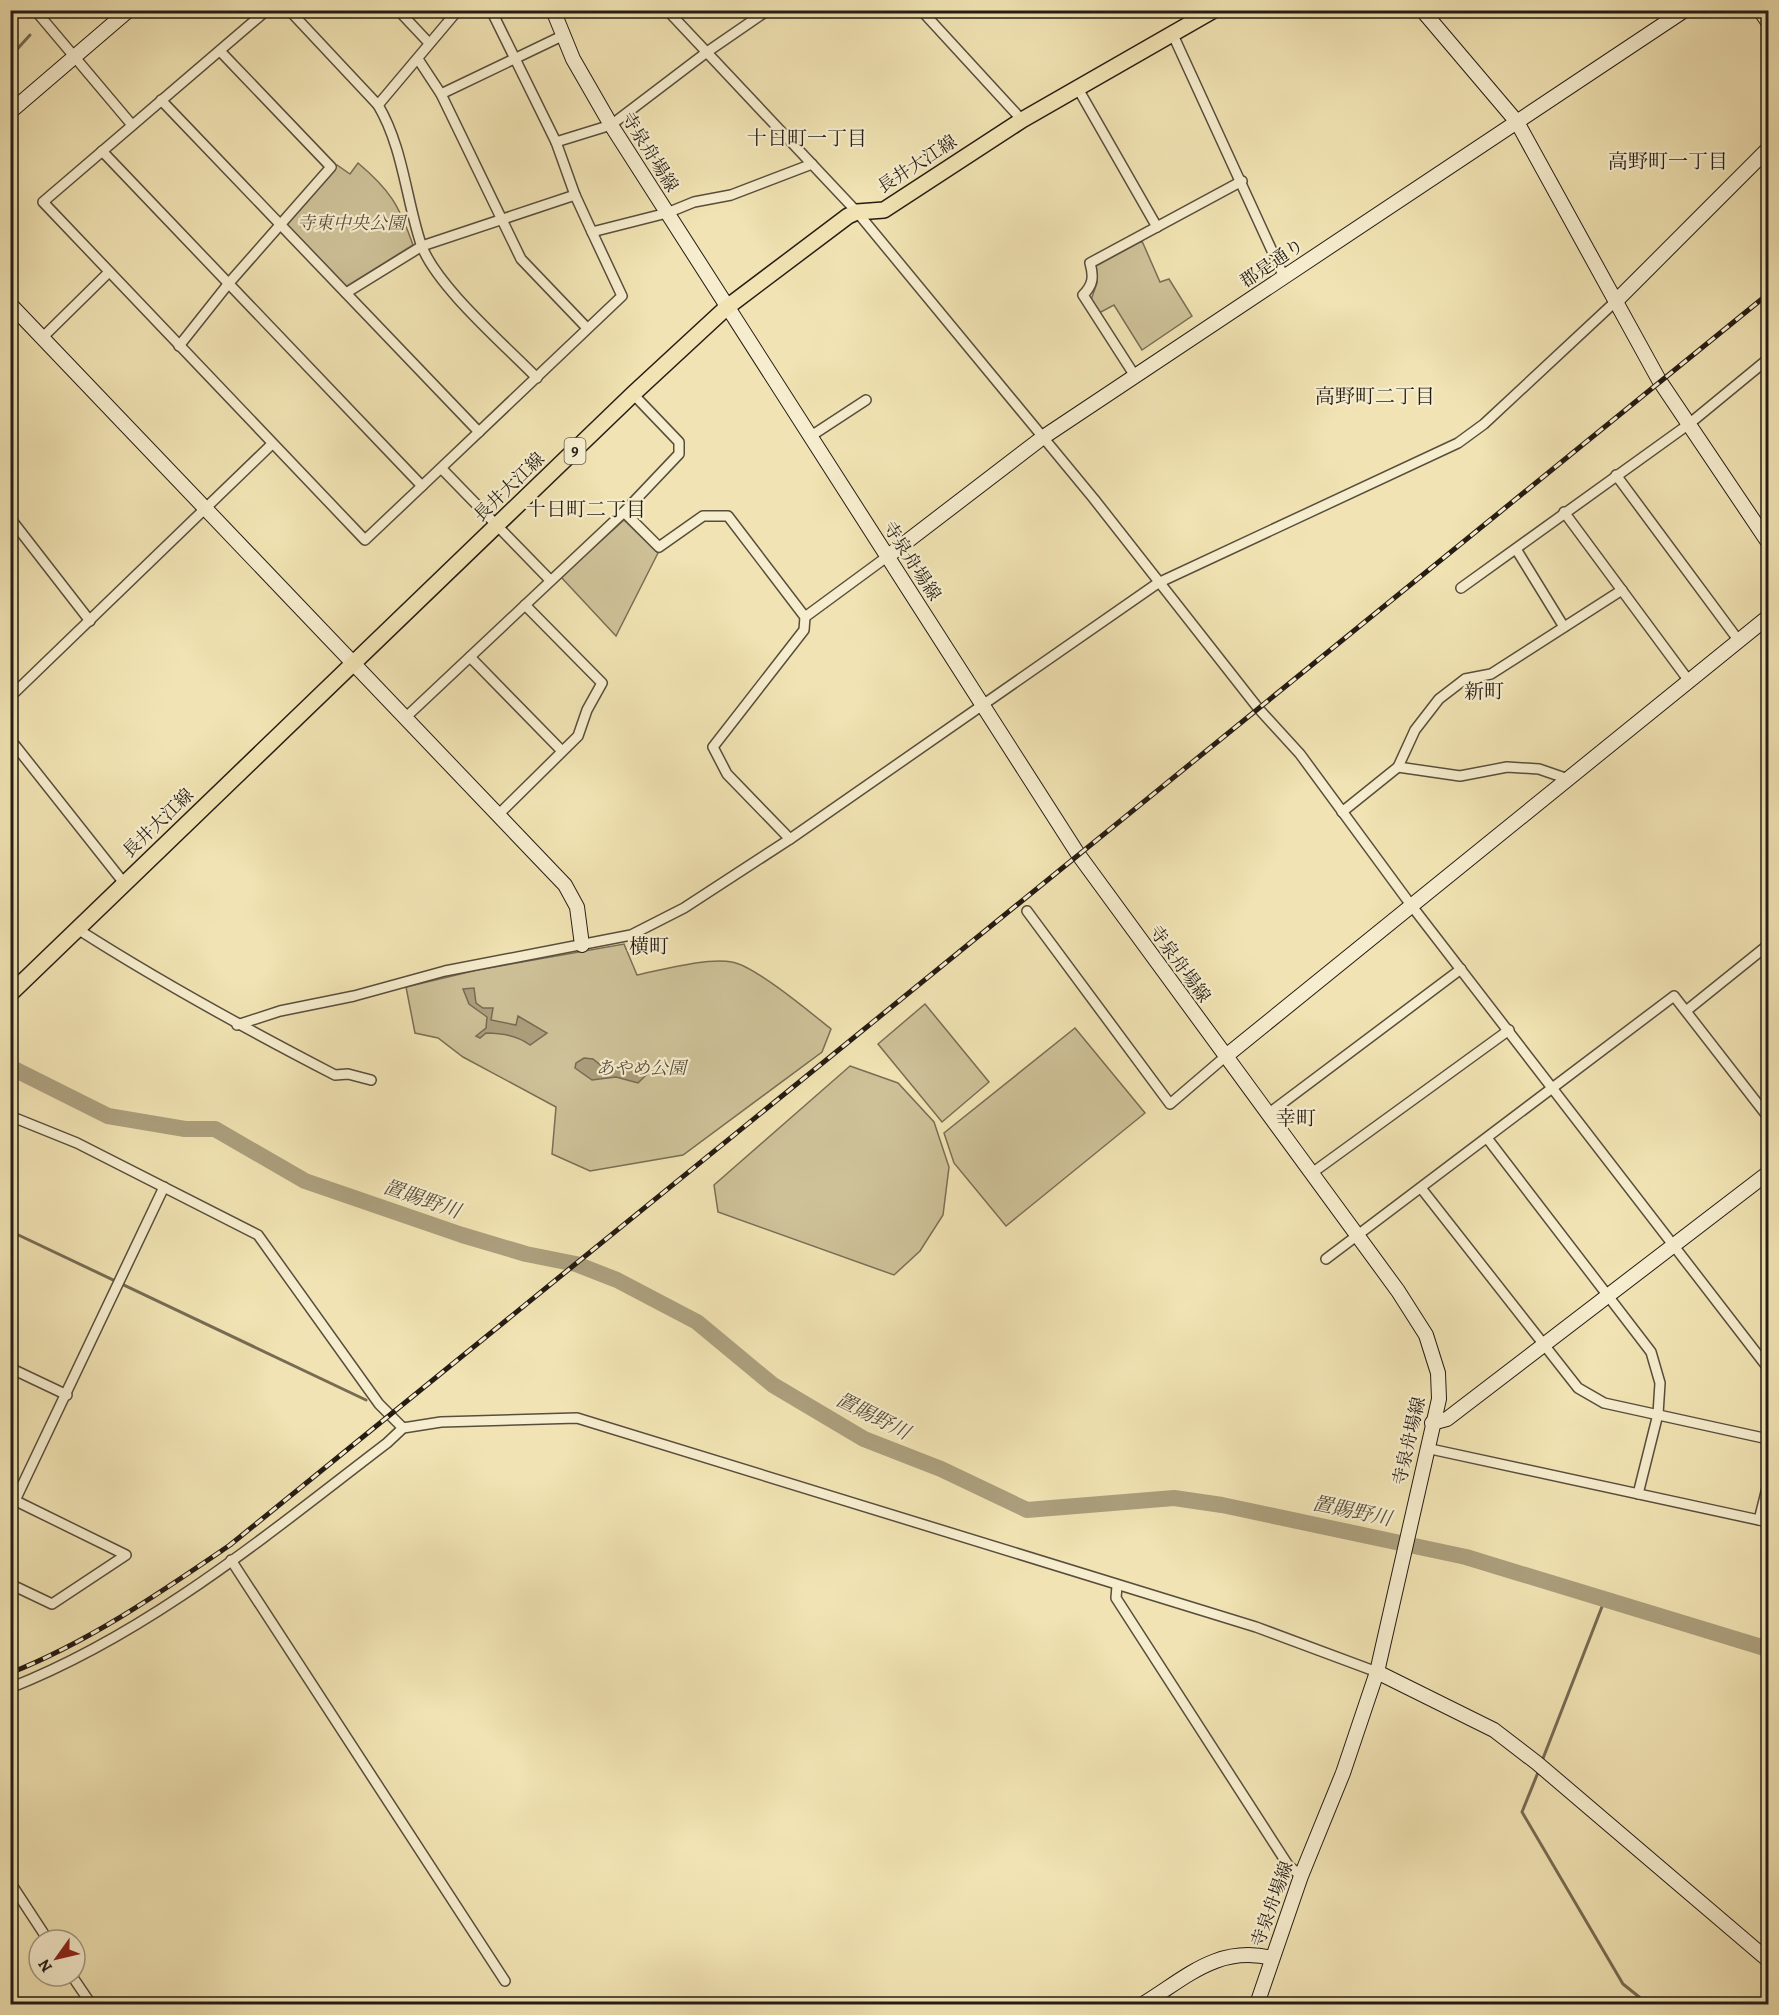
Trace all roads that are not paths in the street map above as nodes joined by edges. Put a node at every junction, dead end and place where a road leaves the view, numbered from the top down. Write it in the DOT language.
graph roads {
  1 [pos="35,10"];
  2 [pos="129,10"];
  3 [pos="267,10"];
  4 [pos="289,10"];
  5 [pos="398,10"];
  6 [pos="458,10"];
  7 [pos="491,10"];
  8 [pos="553,10"];
  9 [pos="667,10"];
  10 [pos="768,10"];
  11 [pos="921,10"];
  12 [pos="1214,10"];
  13 [pos="1422,10"];
  14 [pos="1685,10"];
  15 [pos="1760,10"];
  16 [pos="1768,22"];
  17 [pos="1173,35"];
  18 [pos="562,36"];
  19 [pos="429,43"];
  20 [pos="220,51"];
  21 [pos="707,52"];
  22 [pos="74,57"];
  23 [pos="418,59"];
  24 [pos="514,59"];
  25 [pos="1077,87"];
  26 [pos="441,94"];
  27 [pos="161,100"];
  28 [pos="378,105"];
  29 [pos="10,112"];
  30 [pos="1022,120"];
  31 [pos="1517,122"];
  32 [pos="132,125"];
  33 [pos="611,125"];
  34 [pos="556,142"];
  35 [pos="1768,149"];
  36 [pos="102,151"];
  37 [pos="812,164"];
  38 [pos="1242,181"];
  39 [pos="575,195"];
  40 [pos="857,212"];
  41 [pos="667,213"];
  42 [pos="502,218"];
  43 [pos="281,224"];
  44 [pos="1157,227"];
  45 [pos="592,232"];
  46 [pos="422,246"];
  47 [pos="108,273"];
  48 [pos="1284,277"];
  49 [pos="229,283"];
  50 [pos="346,293"];
  51 [pos="1616,302"];
  52 [pos="10,304"];
  53 [pos="726,308"];
  54 [pos="587,328"];
  55 [pos="43,337"];
  56 [pos="179,346"];
  57 [pos="1768,359"];
  58 [pos="1135,376"];
  59 [pos="537,378"];
  60 [pos="633,394"];
  61 [pos="866,400"];
  62 [pos="1689,424"];
  63 [pos="479,432"];
  64 [pos="811,436"];
  65 [pos="1042,438"];
  66 [pos="272,444"];
  67 [pos="442,469"];
  68 [pos="1616,475"];
  69 [pos="422,486"];
  70 [pos="207,509"];
  71 [pos="624,512"];
  72 [pos="1564,512"];
  73 [pos="10,518"];
  74 [pos="497,526"];
  75 [pos="1768,542"];
  76 [pos="1516,549"];
  77 [pos="888,556"];
  78 [pos="550,580"];
  79 [pos="1158,583"];
  80 [pos="1461,588"];
  81 [pos="1622,590"];
  82 [pos="525,605"];
  83 [pos="805,617"];
  84 [pos="1768,617"];
  85 [pos="90,621"];
  86 [pos="1564,627"];
  87 [pos="1739,641"];
  88 [pos="470,657"];
  89 [pos="354,665"];
  90 [pos="1689,681"];
  91 [pos="10,697"];
  92 [pos="983,705"];
  93 [pos="405,718"];
  94 [pos="10,739"];
  95 [pos="562,752"];
  96 [pos="1398,767"];
  97 [pos="1568,779"];
  98 [pos="1342,812"];
  99 [pos="499,814"];
  100 [pos="790,839"];
  101 [pos="124,884"];
  102 [pos="1411,905"];
  103 [pos="1027,911"];
  104 [pos="79,930"];
  105 [pos="582,945"];
  106 [pos="1768,945"];
  107 [pos="1461,969"];
  108 [pos="10,994"];
  109 [pos="1686,1011"];
  110 [pos="237,1025"];
  111 [pos="1509,1030"];
  112 [pos="1226,1056"];
  113 [pos="371,1080"];
  114 [pos="1554,1089"];
  115 [pos="1268,1114"];
  116 [pos="10,1116"];
  117 [pos="1768,1117"];
  118 [pos="1487,1138"];
  119 [pos="1312,1173"];
  120 [pos="1768,1173"];
  121 [pos="164,1187"];
  122 [pos="1421,1188"];
  123 [pos="1358,1235"];
  124 [pos="1675,1245"];
  125 [pos="1326,1259"];
  126 [pos="1608,1296"];
  127 [pos="1544,1346"];
  128 [pos="10,1368"];
  129 [pos="1768,1368"];
  130 [pos="67,1395"];
  131 [pos="1658,1414"];
  132 [pos="1432,1423"];
  133 [pos="403,1428"];
  134 [pos="1768,1439"];
  135 [pos="1425,1454"];
  136 [pos="1768,1484"];
  137 [pos="1638,1494"];
  138 [pos="16,1501"];
  139 [pos="10,1511"];
  140 [pos="1764,1521"];
  141 [pos="231,1560"];
  142 [pos="10,1584"];
  143 [pos="1117,1586"];
  144 [pos="1378,1666"];
  145 [pos="10,1688"];
  146 [pos="1301,1876"];
  147 [pos="10,1882"];
  148 [pos="40,1928"];
  149 [pos="1272,1958"];
  150 [pos="1768,1960"];
  151 [pos="505,1981"];
  152 [pos="80,1988"];
  153 [pos="91,2004"];
  154 [pos="1143,2004"];
  155 [pos="1257,2004"];
  1 -- 22 [label="street"];
  2 -- 22 [label="street"];
  3 -- 20 [label="street"];
  4 -- 28 [label="street"];
  5 -- 19 [label="street"];
  6 -- 19 [label="street"];
  7 -- 24 [label="street"];
  8 -- 18 [label="street, 寺泉舟場線"];
  9 -- 21 [label="street"];
  10 -- 21 [label="street"];
  11 -- 30 [label="street"];
  12 -- 17 [label="main road, 長井大江線 / 9"];
  13 -- 31 [label="street"];
  14 -- 31 [label="street, 郡是通り"];
  15 -- 16 [label="street"];
  17 -- 25 [label="main road, 長井大江線 / 9"];
  17 -- 38 [label="street"];
  18 -- 24 [label="street"];
  18 -- 33 [label="street, 寺泉舟場線"];
  19 -- 23 [label="street"];
  20 -- 27 [label="street"];
  20 -- 43 [label="street"];
  21 -- 33 [label="street"];
  21 -- 37 [label="street"];
  22 -- 29 [label="street"];
  22 -- 32 [label="street"];
  23 -- 26 [label="street"];
  23 -- 28 [label="street"];
  24 -- 26 [label="street"];
  24 -- 34 [label="street"];
  25 -- 30 [label="main road, 長井大江線 / 9"];
  25 -- 44 [label="street"];
  26 -- 42 [label="street"];
  27 -- 32 [label="street"];
  27 -- 43 [label="street"];
  28 -- 46 [label="street"];
  30 -- 40 [label="main road, 長井大江線 / 9"];
  31 -- 48 [label="street, 郡是通り"];
  31 -- 51 [label="street"];
  32 -- 36 [label="street"];
  33 -- 34 [label="street"];
  33 -- 41 [label="street, 寺泉舟場線"];
  34 -- 39 [label="street"];
  35 -- 51 [label="street"];
  36 -- 47 [label="street"];
  36 -- 49 [label="street"];
  37 -- 40 [label="street"];
  37 -- 41 [label="street"];
  38 -- 44 [label="street"];
  38 -- 48 [label="street"];
  39 -- 42 [label="street"];
  39 -- 45 [label="street"];
  40 -- 53 [label="main road, 長井大江線 / 9"];
  40 -- 65 [label="street"];
  41 -- 45 [label="street"];
  41 -- 53 [label="street, 寺泉舟場線"];
  42 -- 46 [label="street"];
  42 -- 54 [label="street"];
  43 -- 49 [label="street"];
  43 -- 50 [label="street"];
  44 -- 58 [label="street"];
  45 -- 54 [label="street"];
  46 -- 50 [label="street"];
  46 -- 59 [label="street"];
  47 -- 55 [label="street"];
  47 -- 56 [label="street"];
  48 -- 58 [label="street, 郡是通り"];
  49 -- 56 [label="street"];
  49 -- 69 [label="street"];
  50 -- 63 [label="street"];
  51 -- 62 [label="street"];
  51 -- 79 [label="street"];
  52 -- 55 [label="street"];
  53 -- 60 [label="main road, 長井大江線 / 9"];
  53 -- 64 [label="street, 寺泉舟場線"];
  54 -- 59 [label="street"];
  55 -- 70 [label="street"];
  56 -- 66 [label="street"];
  57 -- 62 [label="street"];
  58 -- 65 [label="street, 郡是通り"];
  59 -- 63 [label="street"];
  60 -- 71 [label="street"];
  60 -- 74 [label="main road, 長井大江線 / 9"];
  61 -- 64 [label="street"];
  62 -- 68 [label="street"];
  62 -- 75 [label="street"];
  63 -- 67 [label="street"];
  64 -- 77 [label="street, 寺泉舟場線"];
  65 -- 77 [label="street, 郡是通り"];
  65 -- 79 [label="street"];
  66 -- 69 [label="street"];
  66 -- 70 [label="street"];
  67 -- 69 [label="street"];
  67 -- 74 [label="street"];
  68 -- 72 [label="street"];
  68 -- 87 [label="street"];
  70 -- 85 [label="street"];
  70 -- 89 [label="street"];
  71 -- 78 [label="street"];
  71 -- 83 [label="street"];
  72 -- 76 [label="street"];
  72 -- 81 [label="street"];
  73 -- 85 [label="street"];
  74 -- 78 [label="street"];
  74 -- 89 [label="main road, 長井大江線 / 9"];
  76 -- 80 [label="street"];
  76 -- 86 [label="street"];
  77 -- 83 [label="street"];
  77 -- 92 [label="street, 寺泉舟場線"];
  78 -- 82 [label="street"];
  79 -- 92 [label="street"];
  79 -- 98 [label="street"];
  81 -- 86 [label="street"];
  81 -- 90 [label="street"];
  82 -- 88 [label="street"];
  82 -- 95 [label="street"];
  83 -- 100 [label="street"];
  84 -- 87 [label="street"];
  85 -- 91 [label="street"];
  86 -- 96 [label="street"];
  87 -- 90 [label="street"];
  88 -- 93 [label="street"];
  88 -- 95 [label="street"];
  89 -- 93 [label="street"];
  89 -- 101 [label="main road, 長井大江線 / 9"];
  90 -- 97 [label="street"];
  92 -- 100 [label="street"];
  92 -- 112 [label="street, 寺泉舟場線"];
  93 -- 99 [label="street"];
  94 -- 101 [label="street"];
  95 -- 99 [label="street"];
  96 -- 97 [label="street"];
  96 -- 98 [label="street"];
  97 -- 102 [label="street"];
  98 -- 102 [label="street"];
  99 -- 105 [label="street"];
  100 -- 105 [label="street"];
  101 -- 104 [label="main road, 長井大江線 / 9"];
  102 -- 107 [label="street"];
  102 -- 112 [label="street"];
  103 -- 112 [label="street"];
  104 -- 108 [label="main road, 長井大江線 / 9"];
  104 -- 110 [label="street"];
  105 -- 110 [label="street"];
  106 -- 109 [label="street"];
  107 -- 111 [label="street"];
  107 -- 115 [label="street"];
  109 -- 114 [label="street"];
  109 -- 117 [label="street"];
  110 -- 113 [label="street"];
  111 -- 114 [label="street"];
  111 -- 119 [label="street"];
  112 -- 115 [label="street, 寺泉舟場線"];
  114 -- 118 [label="street"];
  114 -- 124 [label="street"];
  115 -- 119 [label="street, 寺泉舟場線"];
  116 -- 121 [label="street"];
  118 -- 122 [label="street"];
  118 -- 126 [label="street"];
  119 -- 123 [label="street, 寺泉舟場線"];
  120 -- 124 [label="street"];
  121 -- 130 [label="street"];
  121 -- 133 [label="street"];
  122 -- 123 [label="street"];
  122 -- 127 [label="street"];
  123 -- 125 [label="street"];
  123 -- 132 [label="street, 寺泉舟場線"];
  124 -- 126 [label="street"];
  124 -- 129 [label="street"];
  126 -- 127 [label="street"];
  126 -- 131 [label="street"];
  127 -- 131 [label="street"];
  127 -- 132 [label="street"];
  128 -- 130 [label="street"];
  130 -- 138 [label="street"];
  131 -- 134 [label="street"];
  131 -- 137 [label="street"];
  132 -- 135 [label="street, 寺泉舟場線"];
  133 -- 141 [label="street"];
  133 -- 143 [label="street"];
  135 -- 137 [label="street"];
  135 -- 144 [label="street, 寺泉舟場線"];
  136 -- 140 [label="street"];
  137 -- 140 [label="street"];
  138 -- 139 [label="street"];
  138 -- 142 [label="street"];
  141 -- 145 [label="street"];
  141 -- 151 [label="street"];
  143 -- 144 [label="street"];
  143 -- 146 [label="street"];
  144 -- 146 [label="street, 寺泉舟場線"];
  144 -- 150 [label="street"];
  146 -- 149 [label="street, 寺泉舟場線"];
  147 -- 148 [label="street"];
  149 -- 154 [label="street"];
  149 -- 155 [label="street, 寺泉舟場線"];
  152 -- 153 [label="street"];
}
